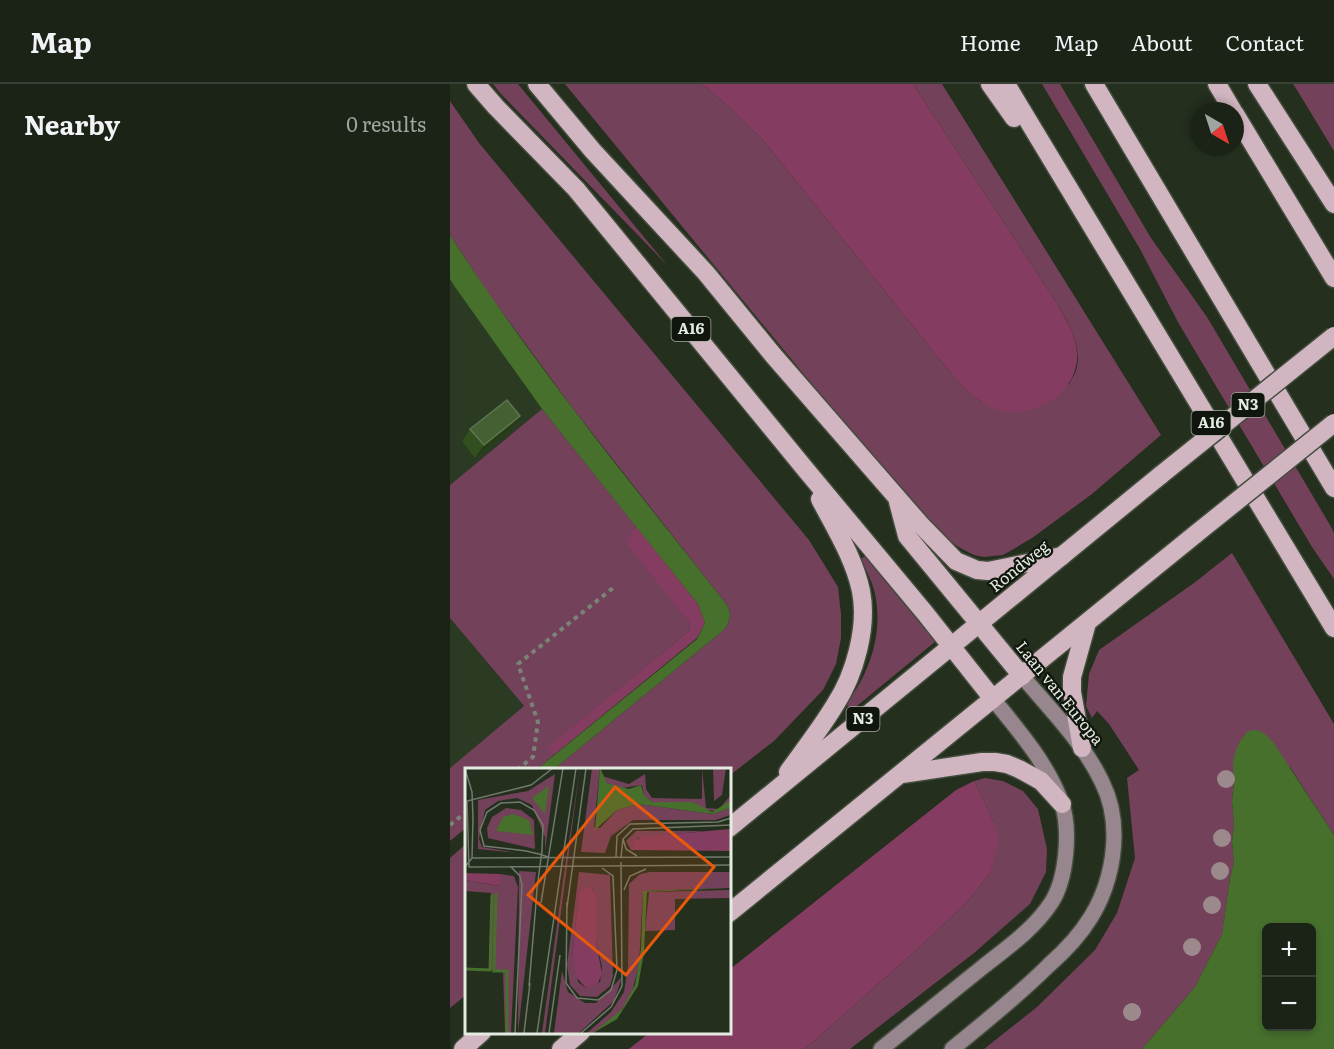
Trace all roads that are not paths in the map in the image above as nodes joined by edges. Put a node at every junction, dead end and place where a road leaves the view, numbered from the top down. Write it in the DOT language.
graph roads {
  1 [pos="476,84"];
  2 [pos="537,84"];
  3 [pos="990,84"];
  4 [pos="1006,84"];
  5 [pos="1094,84"];
  6 [pos="1217,84"];
  7 [pos="1257,84"];
  8 [pos="1228,102"];
  9 [pos="1244,130"];
  10 [pos="1334,204"];
  11 [pos="1087,219"];
  12 [pos="1334,278"];
  13 [pos="1334,336"];
  14 [pos="1334,423"];
  15 [pos="806,470"];
  16 [pos="1334,488"];
  17 [pos="898,500"];
  18 [pos="1062,556"];
  19 [pos="1087,623"];
  20 [pos="978,624"];
  21 [pos="1334,628"];
  22 [pos="952,646"];
  23 [pos="1022,676"];
  24 [pos="993,699"];
  25 [pos="1082,748"];
  26 [pos="900,775"];
  27 [pos="775,791"];
  28 [pos="1062,804"];
  29 [pos="730,827"];
  30 [pos="730,912"];
  31 [pos="480,1034"];
  32 [pos="579,1034"];
  33 [pos="463,1049"];
  34 [pos="561,1049"];
  35 [pos="881,1049"];
  36 [pos="952,1049"];
  1 -- 15 [label="highway, A16"];
  2 -- 17 [label="highway, A16"];
  3 -- 11 [label="highway, A16"];
  4 -- 11 [label="highway, A16"];
  5 -- 16 [label="highway"];
  6 -- 8 [label="highway"];
  7 -- 10 [label="highway"];
  9 -- 12 [label="highway"];
  11 -- 21 [label="highway, A16"];
  13 -- 18 [label="highway, Rondweg / N3, bridge"];
  14 -- 19 [label="highway, bridge"];
  15 -- 22 [label="highway, A16"];
  15 -- 27 [label="highway, A16"];
  17 -- 18 [label="highway, A16"];
  17 -- 20 [label="highway, A16"];
  18 -- 20 [label="highway, Rondweg / N3"];
  19 -- 23 [label="highway"];
  19 -- 25 [label="highway"];
  20 -- 22 [label="highway, Rondweg / N3"];
  20 -- 23 [label="highway, Laan van Europa"];
  22 -- 24 [label="highway"];
  22 -- 27 [label="highway, Rondweg / N3"];
  23 -- 24 [label="highway"];
  23 -- 25 [label="street, Laan van Europa"];
  24 -- 26 [label="highway"];
  24 -- 28 [label="street"];
  25 -- 36 [label="street, Laan van Europa"];
  26 -- 28 [label="highway"];
  26 -- 30 [label="highway"];
  27 -- 29 [label="highway, Rondweg / N3"];
  28 -- 35 [label="street"];
  31 -- 33 [label="highway"];
  32 -- 34 [label="highway"];
}
